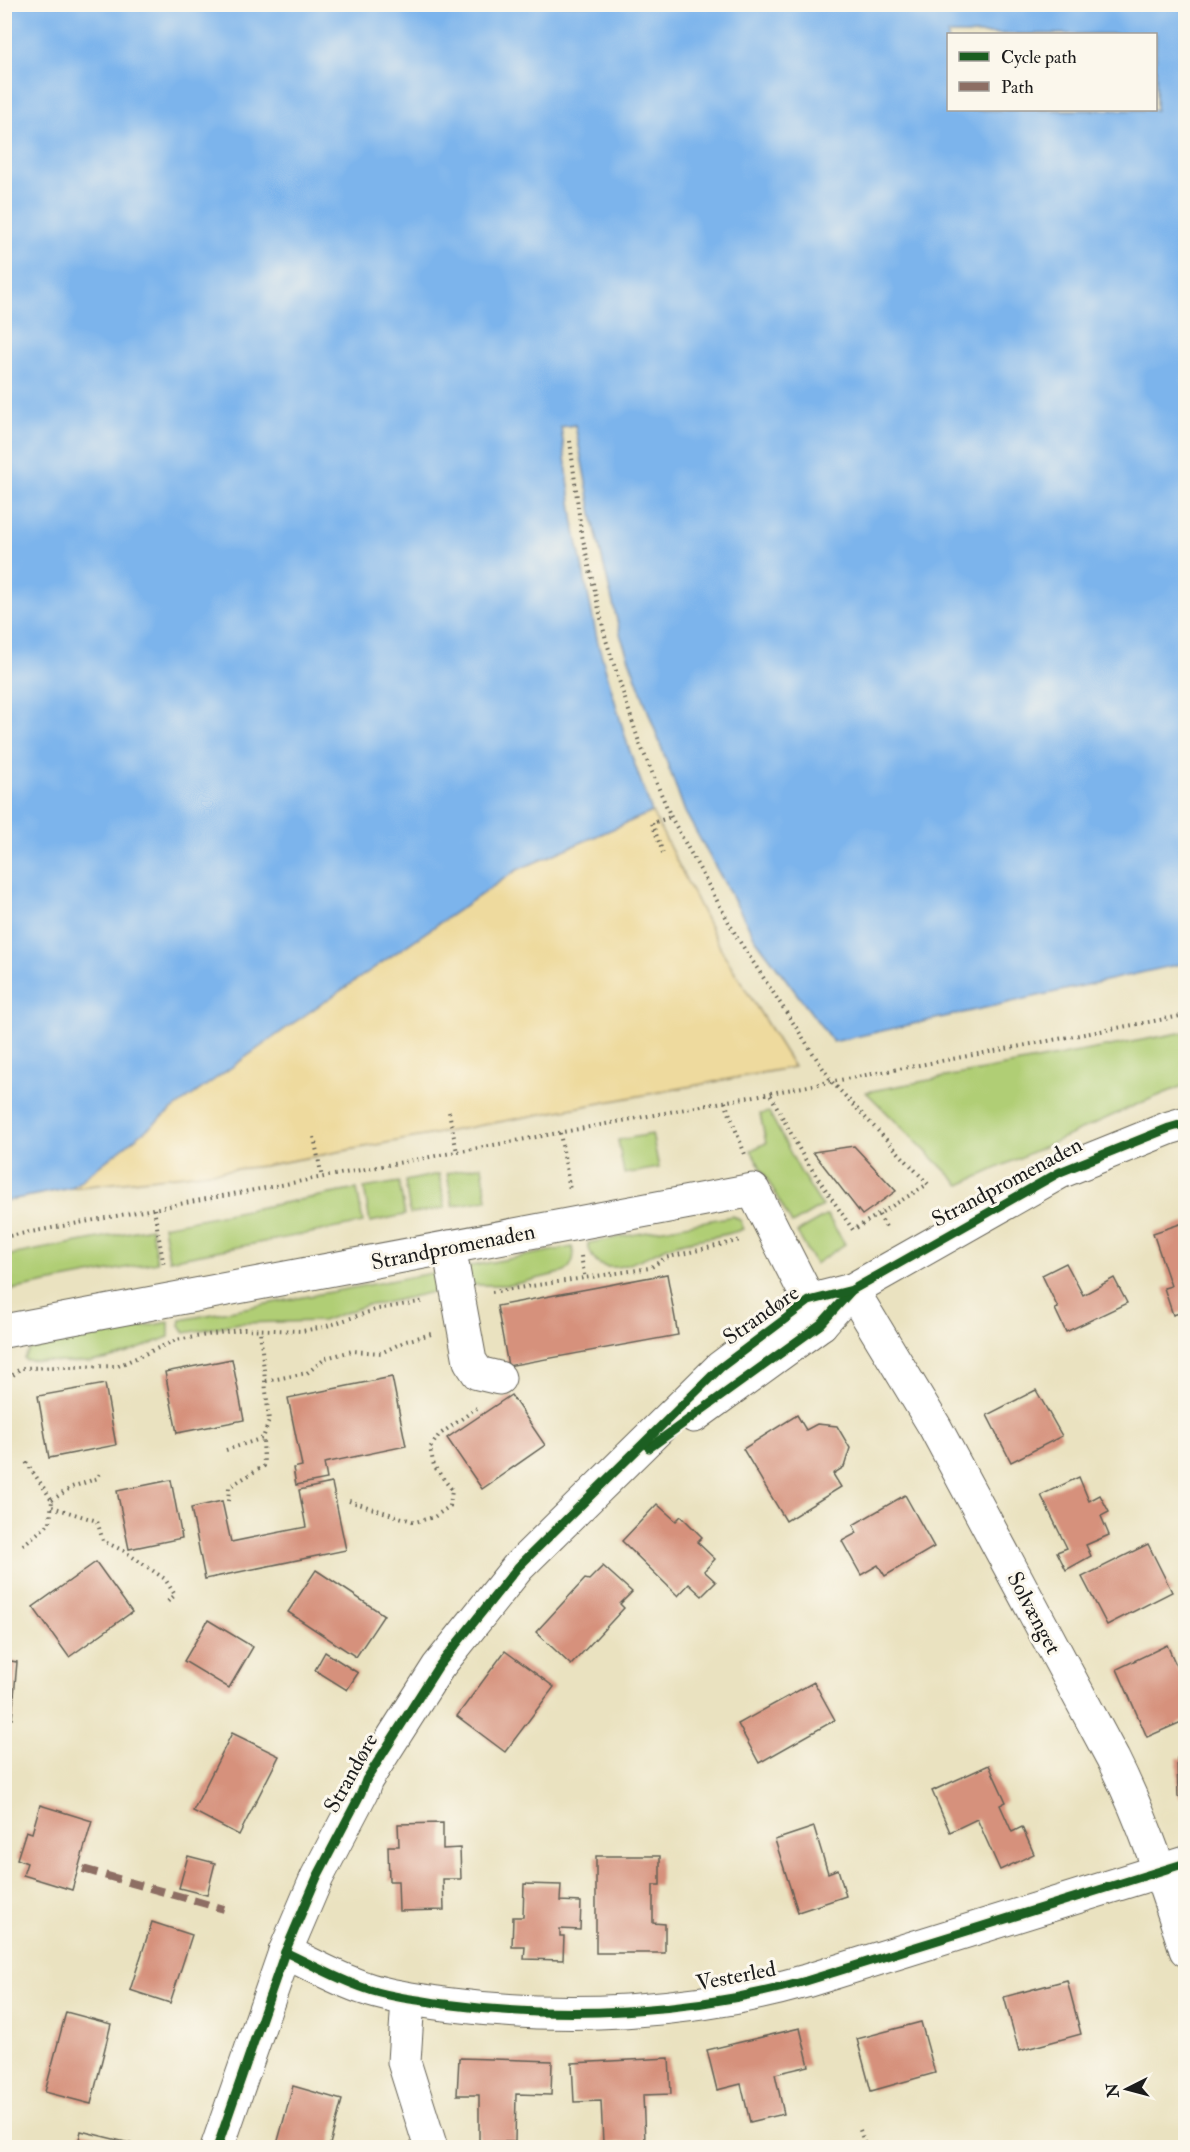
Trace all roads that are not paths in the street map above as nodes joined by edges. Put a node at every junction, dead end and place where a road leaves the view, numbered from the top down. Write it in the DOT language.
graph roads {
  1 [pos="1185,1123"];
  2 [pos="449,1247"];
  3 [pos="852,1290"];
  4 [pos="815,1313"];
  5 [pos="4,1332"];
  6 [pos="499,1378"];
  7 [pos="1173,1867"];
  8 [pos="1185,1950"];
  9 [pos="285,1952"];
  10 [pos="408,1999"];
  11 [pos="217,2148"];
  12 [pos="431,2148"];
  1 -- 3 [label="street, Strandpromenaden"];
  2 -- 4 [label="street, Strandpromenaden"];
  2 -- 5 [label="street, Strandpromenaden"];
  2 -- 6 [label="street"];
  3 -- 4 [label="street, Strandøre"];
  3 -- 7 [label="street, Solvænget"];
  4 -- 9 [label="street, Strandøre"];
  7 -- 8 [label="street, Solvænget"];
  7 -- 10 [label="street, Vesterled"];
  9 -- 10 [label="street, Vesterled"];
  9 -- 11 [label="street, Strandøre"];
  10 -- 12 [label="street"];
}
